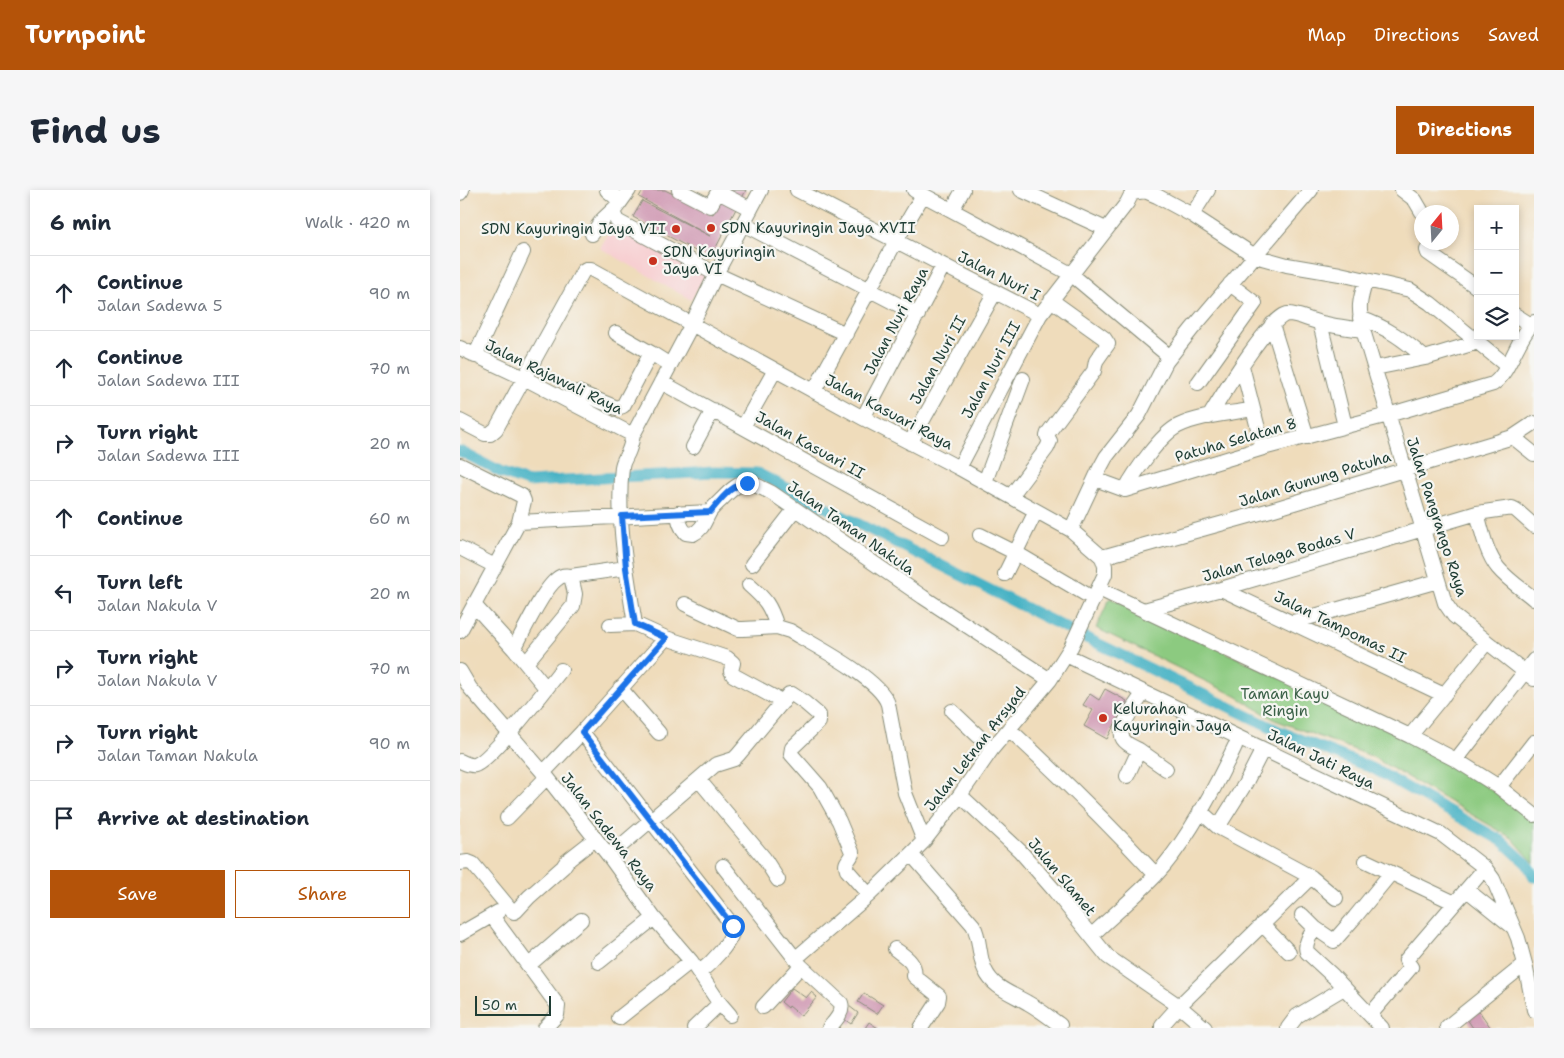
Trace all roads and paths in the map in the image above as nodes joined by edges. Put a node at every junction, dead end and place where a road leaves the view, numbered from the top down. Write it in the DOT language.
graph roads {
  1 [pos="607,190"];
  2 [pos="629,190"];
  3 [pos="679,190"];
  4 [pos="761,190"];
  5 [pos="798,190"];
  6 [pos="963,190"];
  7 [pos="1021,190"];
  8 [pos="1208,190"];
  9 [pos="1311,190"];
  10 [pos="1402,190"];
  11 [pos="1130,191"];
  12 [pos="918,192"];
  13 [pos="619,204"];
  14 [pos="1418,205"];
  15 [pos="751,209"];
  16 [pos="952,210"];
  17 [pos="1192,214"];
  18 [pos="743,224"];
  19 [pos="1106,229"];
  20 [pos="592,234"];
  21 [pos="896,241"];
  22 [pos="1427,250"];
  23 [pos="523,252"];
  24 [pos="1255,256"];
  25 [pos="943,266"];
  26 [pos="716,274"];
  27 [pos="1071,274"];
  28 [pos="1366,280"];
  29 [pos="1230,284"];
  30 [pos="1474,285"];
  31 [pos="870,290"];
  32 [pos="995,292"];
  33 [pos="1051,300"];
  34 [pos="1040,315"];
  35 [pos="918,316"];
  36 [pos="1519,316"];
  37 [pos="1320,323"];
  38 [pos="692,324"];
  39 [pos="1272,324"];
  40 [pos="1362,324"];
  41 [pos="1532,324"];
  42 [pos="616,333"];
  43 [pos="846,334"];
  44 [pos="1478,342"];
  45 [pos="460,348"];
  46 [pos="651,353"];
  47 [pos="475,356"];
  48 [pos="1170,357"];
  49 [pos="1425,358"];
  50 [pos="670,365"];
  51 [pos="1242,366"];
  52 [pos="1507,366"];
  53 [pos="1375,368"];
  54 [pos="775,370"];
  55 [pos="524,378"];
  56 [pos="1023,379"];
  57 [pos="661,382"];
  58 [pos="1198,382"];
  59 [pos="814,391"];
  60 [pos="568,400"];
  61 [pos="1253,409"];
  62 [pos="713,410"];
  63 [pos="1388,415"];
  64 [pos="1209,417"];
  65 [pos="863,418"];
  66 [pos="460,421"];
  67 [pos="1534,423"];
  68 [pos="1345,426"];
  69 [pos="743,427"];
  70 [pos="634,435"];
  71 [pos="1307,437"];
  72 [pos="1512,437"];
  73 [pos="910,443"];
  74 [pos="693,447"];
  75 [pos="1263,448"];
  76 [pos="1534,454"];
  77 [pos="460,465"];
  78 [pos="958,468"];
  79 [pos="1404,470"];
  80 [pos="1095,479"];
  81 [pos="985,482"];
  82 [pos="1125,490"];
  83 [pos="1011,496"];
  84 [pos="795,509"];
  85 [pos="1036,511"];
  86 [pos="710,512"];
  87 [pos="1477,512"];
  88 [pos="678,513"];
  89 [pos="622,516"];
  90 [pos="519,522"];
  91 [pos="1534,526"];
  92 [pos="1423,529"];
  93 [pos="1071,530"];
  94 [pos="980,535"];
  95 [pos="942,537"];
  96 [pos="460,548"];
  97 [pos="1016,553"];
  98 [pos="1102,557"];
  99 [pos="752,564"];
  100 [pos="495,566"];
  101 [pos="626,568"];
  102 [pos="1005,574"];
  103 [pos="572,576"];
  104 [pos="1438,581"];
  105 [pos="749,585"];
  106 [pos="1221,589"];
  107 [pos="1097,594"];
  108 [pos="1534,599"];
  109 [pos="685,604"];
  110 [pos="1144,610"];
  111 [pos="467,612"];
  112 [pos="1293,622"];
  113 [pos="635,624"];
  114 [pos="610,625"];
  115 [pos="777,627"];
  116 [pos="460,631"];
  117 [pos="666,638"];
  118 [pos="1487,642"];
  119 [pos="514,648"];
  120 [pos="1069,651"];
  121 [pos="1534,660"];
  122 [pos="526,663"];
  123 [pos="561,670"];
  124 [pos="460,671"];
  125 [pos="1530,676"];
  126 [pos="1050,680"];
  127 [pos="546,688"];
  128 [pos="620,688"];
  129 [pos="465,689"];
  130 [pos="1144,692"];
  131 [pos="1444,695"];
  132 [pos="783,702"];
  133 [pos="952,711"];
  134 [pos="1010,729"];
  135 [pos="582,732"];
  136 [pos="510,733"];
  137 [pos="659,733"];
  138 [pos="1410,736"];
  139 [pos="1534,742"];
  140 [pos="1235,746"];
  141 [pos="1264,749"];
  142 [pos="992,750"];
  143 [pos="1139,750"];
  144 [pos="1456,760"];
  145 [pos="460,761"];
  146 [pos="1166,768"];
  147 [pos="545,775"];
  148 [pos="1127,776"];
  149 [pos="699,780"];
  150 [pos="1499,787"];
  151 [pos="960,795"];
  152 [pos="1200,811"];
  153 [pos="1534,816"];
  154 [pos="507,818"];
  155 [pos="652,820"];
  156 [pos="1218,827"];
  157 [pos="595,839"];
  158 [pos="924,840"];
  159 [pos="911,854"];
  160 [pos="609,856"];
  161 [pos="1366,861"];
  162 [pos="460,863"];
  163 [pos="724,866"];
  164 [pos="1485,868"];
  165 [pos="1391,873"];
  166 [pos="1156,875"];
  167 [pos="1311,877"];
  168 [pos="778,880"];
  169 [pos="1466,890"];
  170 [pos="869,895"];
  171 [pos="1336,898"];
  172 [pos="1455,903"];
  173 [pos="507,906"];
  174 [pos="1302,914"];
  175 [pos="492,916"];
  176 [pos="654,918"];
  177 [pos="581,920"];
  178 [pos="1262,924"];
  179 [pos="1315,928"];
  180 [pos="1516,933"];
  181 [pos="460,934"];
  182 [pos="1091,936"];
  183 [pos="895,949"];
  184 [pos="1288,952"];
  185 [pos="691,961"];
  186 [pos="600,962"];
  187 [pos="798,962"];
  188 [pos="1525,964"];
  189 [pos="529,965"];
  190 [pos="699,973"];
  191 [pos="1344,988"];
  192 [pos="720,1004"];
  193 [pos="763,1006"];
  194 [pos="1180,1006"];
  195 [pos="1534,1010"];
  196 [pos="730,1015"];
  197 [pos="1370,1016"];
  198 [pos="619,1018"];
  199 [pos="1060,1025"];
  200 [pos="1447,1027"];
  201 [pos="545,1028"];
  202 [pos="694,1028"];
  203 [pos="830,1028"];
  204 [pos="921,1028"];
  205 [pos="1162,1028"];
  206 [pos="1205,1028"];
  207 [pos="1288,1028"];
  208 [pos="1382,1028"];
  1 -- 13 [label="street"];
  2 -- 13 [label="street"];
  3 -- 15 [label="street"];
  4 -- 15 [label="street"];
  5 -- 21 [label="street, Jalan Nuri I"];
  6 -- 16 [label="street"];
  7 -- 19 [label="street"];
  8 -- 17 [label="street"];
  9 -- 24 [label="street"];
  10 -- 14 [label="street"];
  11 -- 17 [label="street"];
  11 -- 19 [label="street, Jalan Nuri III"];
  12 -- 16 [label="street"];
  12 -- 21 [label="street"];
  13 -- 20 [label="street"];
  13 -- 26 [label="street"];
  15 -- 18 [label="street"];
  16 -- 27 [label="street"];
  17 -- 24 [label="street"];
  18 -- 26 [label="street"];
  18 -- 31 [label="street"];
  19 -- 27 [label="street, Jalan Nuri III"];
  21 -- 25 [label="street, Jalan Nuri I"];
  21 -- 31 [label="street"];
  22 -- 30 [label="street"];
  23 -- 47 [label="street"];
  24 -- 28 [label="street"];
  24 -- 29 [label="street"];
  25 -- 32 [label="street, Jalan Nuri I"];
  25 -- 35 [label="street, Jalan Nuri Raya"];
  26 -- 38 [label="street"];
  26 -- 43 [label="street"];
  27 -- 33 [label="street, Jalan Nuri III"];
  27 -- 48 [label="street"];
  28 -- 40 [label="street"];
  28 -- 44 [label="street"];
  29 -- 48 [label="street"];
  29 -- 58 [label="street"];
  31 -- 35 [label="street"];
  31 -- 43 [label="street"];
  32 -- 34 [label="street, Jalan Nuri I"];
  32 -- 73 [label="street, Jalan Nuri II"];
  33 -- 34 [label="street, Jalan Nuri III"];
  33 -- 83 [label="street"];
  34 -- 78 [label="street, Jalan Nuri III"];
  35 -- 65 [label="street, Jalan Nuri Raya"];
  36 -- 41 [label="street"];
  37 -- 39 [label="street"];
  37 -- 40 [label="street"];
  37 -- 68 [label="street"];
  38 -- 50 [label="street"];
  38 -- 54 [label="street, Jalan Kasuari Raya"];
  38 -- 55 [label="street, Jalan Kasuari Raya"];
  39 -- 51 [label="street"];
  39 -- 71 [label="street"];
  40 -- 49 [label="street"];
  40 -- 53 [label="street, Jalan Pangrango Raya"];
  41 -- 52 [label="street, Patuha Selatan 8"];
  42 -- 46 [label="street"];
  43 -- 59 [label="street"];
  44 -- 49 [label="street"];
  44 -- 52 [label="street"];
  45 -- 47 [label="street, Jalan Rajawali Raya"];
  46 -- 50 [label="street"];
  46 -- 60 [label="street"];
  47 -- 55 [label="street, Jalan Rajawali Raya"];
  48 -- 80 [label="street"];
  49 -- 53 [label="street"];
  50 -- 57 [label="street"];
  51 -- 61 [label="street"];
  51 -- 64 [label="street"];
  52 -- 63 [label="street, Patuha Selatan 8"];
  53 -- 63 [label="street, Jalan Pangrango Raya"];
  54 -- 59 [label="street, Jalan Kasuari Raya"];
  54 -- 69 [label="street"];
  55 -- 60 [label="street, Jalan Rajawali Raya"];
  55 -- 66 [label="street"];
  56 -- 81 [label="street"];
  57 -- 62 [label="street, Jalan Kasuari II"];
  57 -- 70 [label="street"];
  59 -- 65 [label="street, Jalan Kasuari Raya"];
  60 -- 70 [label="street, Jalan Rajawali Raya"];
  61 -- 64 [label="street"];
  61 -- 75 [label="street"];
  62 -- 69 [label="street, Jalan Kasuari II"];
  62 -- 74 [label="street"];
  63 -- 68 [label="street, Patuha Selatan 8"];
  63 -- 79 [label="street, Jalan Pangrango Raya"];
  64 -- 82 [label="street"];
  65 -- 73 [label="street, Jalan Kasuari Raya"];
  67 -- 72 [label="street, Jalan Gunung Patuha"];
  68 -- 71 [label="street, Patuha Selatan 8"];
  69 -- 95 [label="street, Jalan Kasuari II"];
  70 -- 89 [label="street"];
  71 -- 75 [label="street, Patuha Selatan 8"];
  72 -- 76 [label="street"];
  72 -- 79 [label="street, Jalan Gunung Patuha"];
  73 -- 78 [label="street, Jalan Kasuari Raya"];
  75 -- 82 [label="street, Patuha Selatan 8"];
  77 -- 90 [label="street"];
  78 -- 81 [label="street, Jalan Kasuari Raya"];
  79 -- 92 [label="street, Jalan Pangrango Raya"];
  79 -- 98 [label="street, Jalan Gunung Patuha"];
  80 -- 82 [label="street"];
  80 -- 93 [label="street"];
  81 -- 83 [label="street, Jalan Kasuari Raya"];
  83 -- 85 [label="street, Jalan Kasuari Raya"];
  84 -- 86 [label="street, Jalan Taman Nakula"];
  84 -- 99 [label="street"];
  84 -- 126 [label="street, Jalan Taman Nakula"];
  85 -- 93 [label="street, Jalan Kasuari Raya"];
  85 -- 97 [label="street"];
  86 -- 88 [label="street"];
  86 -- 88 [label="street"];
  87 -- 91 [label="street, Jalan Telaga Bodas V"];
  87 -- 92 [label="street, Jalan Telaga Bodas V"];
  87 -- 108 [label="street"];
  88 -- 89 [label="street"];
  89 -- 90 [label="street"];
  89 -- 101 [label="street"];
  90 -- 100 [label="street"];
  92 -- 104 [label="street, Jalan Pangrango Raya"];
  92 -- 106 [label="street, Jalan Telaga Bodas V"];
  93 -- 98 [label="street"];
  94 -- 97 [label="street"];
  96 -- 100 [label="street"];
  97 -- 102 [label="street"];
  97 -- 107 [label="street"];
  98 -- 107 [label="street, Jalan Letnan Arsyad"];
  100 -- 111 [label="street"];
  101 -- 103 [label="street"];
  101 -- 113 [label="street"];
  103 -- 119 [label="street"];
  103 -- 122 [label="street"];
  104 -- 112 [label="street"];
  104 -- 118 [label="street, Jalan Pangrango Raya"];
  105 -- 115 [label="street"];
  106 -- 110 [label="street, Jalan Telaga Bodas V"];
  106 -- 112 [label="street, Jalan Tampomas II"];
  107 -- 110 [label="street"];
  107 -- 120 [label="street, Jalan Letnan Arsyad"];
  109 -- 115 [label="street"];
  110 -- 138 [label="street"];
  111 -- 116 [label="street"];
  111 -- 119 [label="street"];
  112 -- 131 [label="street, Jalan Tampomas II"];
  113 -- 114 [label="street"];
  113 -- 117 [label="street"];
  115 -- 158 [label="street"];
  117 -- 128 [label="street"];
  117 -- 132 [label="street"];
  118 -- 125 [label="street, Jalan Pangrango Raya"];
  118 -- 131 [label="street"];
  119 -- 122 [label="street"];
  120 -- 126 [label="street, Jalan Letnan Arsyad"];
  120 -- 130 [label="street, Jalan Jati Raya"];
  121 -- 125 [label="street"];
  122 -- 127 [label="street"];
  123 -- 127 [label="street"];
  124 -- 129 [label="street, Jalan Sadewa Raya"];
  125 -- 144 [label="street"];
  126 -- 134 [label="street, Jalan Letnan Arsyad"];
  127 -- 136 [label="street"];
  128 -- 135 [label="street"];
  128 -- 137 [label="street"];
  129 -- 136 [label="street, Jalan Sadewa Raya"];
  130 -- 141 [label="street, Jalan Jati Raya"];
  130 -- 143 [label="street"];
  131 -- 138 [label="street"];
  132 -- 149 [label="street"];
  132 -- 170 [label="street"];
  133 -- 142 [label="street"];
  134 -- 142 [label="street, Jalan Letnan Arsyad"];
  134 -- 166 [label="street"];
  135 -- 147 [label="street"];
  135 -- 155 [label="street"];
  136 -- 145 [label="street"];
  136 -- 147 [label="street, Jalan Sadewa Raya"];
  138 -- 144 [label="street"];
  139 -- 150 [label="street"];
  140 -- 152 [label="street"];
  141 -- 156 [label="street"];
  141 -- 164 [label="street, Jalan Jati Raya"];
  142 -- 151 [label="street, Jalan Letnan Arsyad"];
  143 -- 146 [label="street"];
  143 -- 148 [label="street"];
  144 -- 150 [label="street"];
  147 -- 154 [label="street"];
  147 -- 157 [label="street, Jalan Sadewa Raya"];
  149 -- 155 [label="street"];
  149 -- 168 [label="street"];
  150 -- 153 [label="street"];
  151 -- 158 [label="street, Jalan Letnan Arsyad"];
  151 -- 182 [label="street, Jalan Slamet"];
  152 -- 156 [label="street"];
  152 -- 166 [label="street"];
  155 -- 160 [label="street"];
  155 -- 190 [label="street"];
  156 -- 167 [label="street"];
  157 -- 160 [label="street, Jalan Sadewa Raya"];
  157 -- 173 [label="street"];
  158 -- 159 [label="street, Jalan Letnan Arsyad"];
  159 -- 170 [label="street, Jalan Letnan Arsyad"];
  159 -- 199 [label="street"];
  160 -- 176 [label="street, Jalan Sadewa Raya"];
  161 -- 165 [label="street"];
  162 -- 173 [label="street"];
  163 -- 187 [label="street"];
  164 -- 169 [label="street"];
  164 -- 180 [label="street, Jalan Jati Raya"];
  165 -- 172 [label="street"];
  165 -- 179 [label="street"];
  166 -- 182 [label="street"];
  167 -- 171 [label="street"];
  167 -- 178 [label="street"];
  169 -- 172 [label="street"];
  169 -- 180 [label="street"];
  170 -- 187 [label="street, Jalan Letnan Arsyad"];
  172 -- 197 [label="street"];
  173 -- 175 [label="street"];
  174 -- 179 [label="street"];
  175 -- 181 [label="street"];
  175 -- 189 [label="street"];
  176 -- 185 [label="street, Jalan Sadewa Raya"];
  176 -- 186 [label="street"];
  177 -- 189 [label="street"];
  178 -- 184 [label="street"];
  178 -- 194 [label="street"];
  179 -- 191 [label="street"];
  180 -- 188 [label="street, Jalan Jati Raya"];
  182 -- 194 [label="street, Jalan Slamet"];
  183 -- 204 [label="street"];
  185 -- 190 [label="street, Jalan Sadewa Raya"];
  185 -- 198 [label="street"];
  187 -- 193 [label="street, Jalan Letnan Arsyad"];
  187 -- 203 [label="street"];
  188 -- 195 [label="street, Jalan Jati Raya"];
  188 -- 200 [label="street"];
  189 -- 201 [label="street"];
  190 -- 192 [label="street, Jalan Sadewa Raya"];
  191 -- 197 [label="street"];
  191 -- 207 [label="street"];
  192 -- 196 [label="street, Jalan Sadewa Raya"];
  192 -- 202 [label="street"];
  194 -- 205 [label="street"];
  194 -- 206 [label="street, Jalan Slamet"];
  197 -- 208 [label="street"];
}
